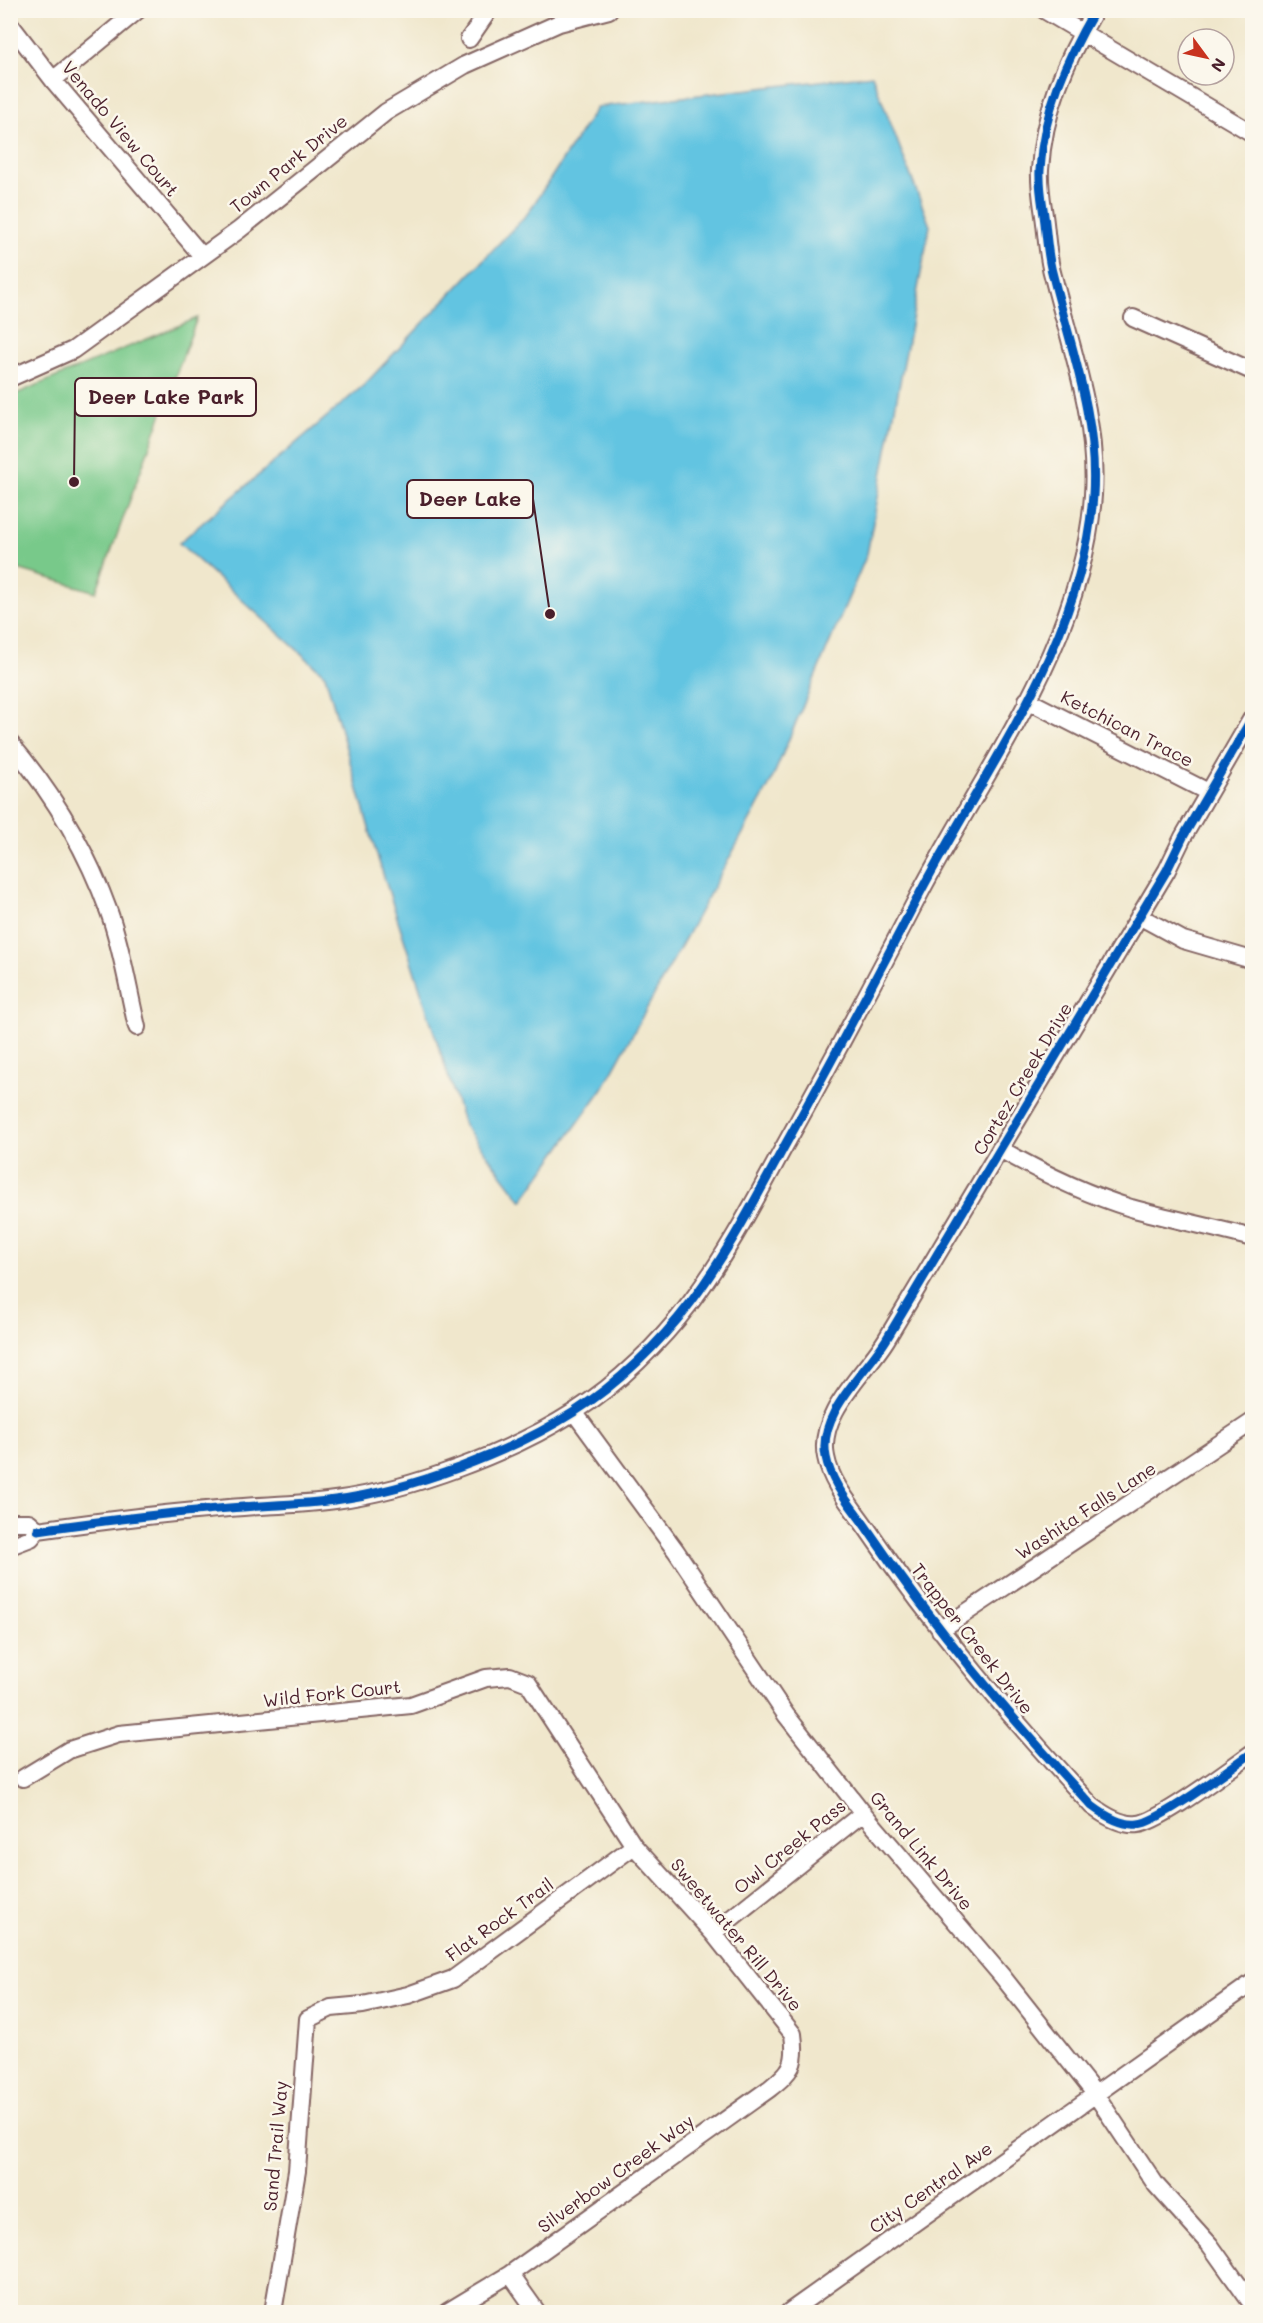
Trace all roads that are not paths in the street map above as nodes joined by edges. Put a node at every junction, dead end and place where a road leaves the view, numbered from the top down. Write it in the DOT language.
graph roads {
  1 [pos="138,10"];
  2 [pos="489,10"];
  3 [pos="609,10"];
  4 [pos="1044,10"];
  5 [pos="1095,10"];
  6 [pos="10,24"];
  7 [pos="1082,33"];
  8 [pos="469,39"];
  9 [pos="53,80"];
  10 [pos="1252,133"];
  11 [pos="202,256"];
  12 [pos="1133,318"];
  13 [pos="1252,371"];
  14 [pos="10,378"];
  15 [pos="1027,700"];
  16 [pos="1252,718"];
  17 [pos="10,743"];
  18 [pos="1209,792"];
  19 [pos="1139,916"];
  20 [pos="1252,960"];
  21 [pos="137,1027"];
  22 [pos="1000,1149"];
  23 [pos="1252,1238"];
  24 [pos="574,1412"];
  25 [pos="1252,1422"];
  26 [pos="825,1455"];
  27 [pos="10,1522"];
  28 [pos="38,1530"];
  29 [pos="10,1546"];
  30 [pos="940,1630"];
  31 [pos="1252,1753"];
  32 [pos="23,1778"];
  33 [pos="863,1813"];
  34 [pos="634,1846"];
  35 [pos="713,1934"];
  36 [pos="1252,1983"];
  37 [pos="308,2019"];
  38 [pos="796,2055"];
  39 [pos="1096,2095"];
  40 [pos="510,2274"];
  41 [pos="1252,2304"];
  42 [pos="273,2313"];
  43 [pos="447,2313"];
  44 [pos="537,2313"];
  45 [pos="789,2313"];
  1 -- 9 [label="street"];
  2 -- 8 [label="street"];
  3 -- 11 [label="street, Town Park Drive"];
  4 -- 7 [label="street"];
  5 -- 7 [label="street"];
  6 -- 9 [label="street, Venado View Court"];
  7 -- 10 [label="street"];
  7 -- 15 [label="street"];
  9 -- 11 [label="street, Venado View Court"];
  11 -- 14 [label="street, Town Park Drive"];
  12 -- 13 [label="street"];
  15 -- 18 [label="street, Ketchican Trace"];
  15 -- 24 [label="street"];
  16 -- 18 [label="street, Cortez Creek Drive"];
  17 -- 21 [label="street"];
  18 -- 19 [label="street, Cortez Creek Drive"];
  19 -- 20 [label="street"];
  19 -- 22 [label="street, Cortez Creek Drive"];
  22 -- 23 [label="street"];
  22 -- 26 [label="street, Cortez Creek Drive"];
  24 -- 28 [label="street"];
  24 -- 33 [label="street, Grand Link Drive"];
  25 -- 30 [label="street, Washita Falls Lane"];
  26 -- 30 [label="street, Trapper Creek Drive"];
  27 -- 28 [label="street"];
  28 -- 29 [label="street"];
  30 -- 31 [label="street, Trapper Creek Drive"];
  32 -- 34 [label="street, Wild Fork Court"];
  33 -- 35 [label="street, Owl Creek Pass"];
  33 -- 39 [label="street, Grand Link Drive"];
  34 -- 35 [label="street, Sweetwater Rill Drive"];
  34 -- 37 [label="street, Flat Rock Trail"];
  35 -- 38 [label="street, Sweetwater Rill Drive"];
  36 -- 39 [label="street, City Central Ave"];
  37 -- 42 [label="street, Sand Trail Way"];
  38 -- 40 [label="street, Silverbow Creek Way"];
  39 -- 41 [label="street, Grand Link Drive"];
  39 -- 45 [label="street, City Central Ave"];
  40 -- 43 [label="street, Silverbow Creek Way"];
  40 -- 44 [label="street"];
}
